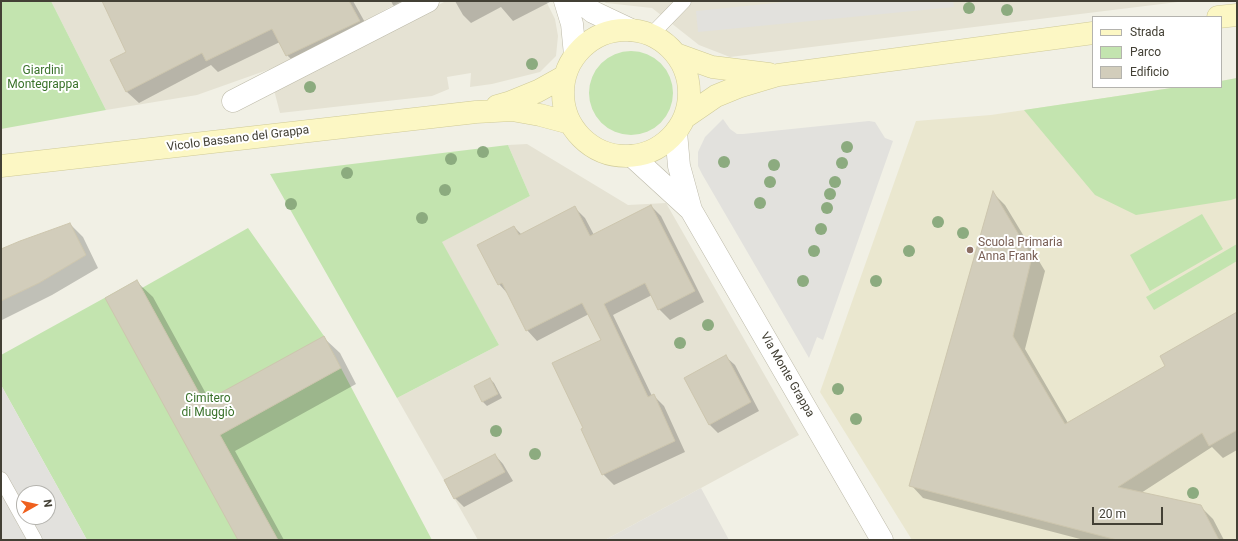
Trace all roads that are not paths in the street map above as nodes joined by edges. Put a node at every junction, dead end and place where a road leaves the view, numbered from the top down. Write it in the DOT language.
graph roads {
  1 [pos="428,1"];
  2 [pos="565,1"];
  3 [pos="579,1"];
  4 [pos="684,1"];
  5 [pos="1237,15"];
  6 [pos="1222,17"];
  7 [pos="641,32"];
  8 [pos="1092,33"];
  9 [pos="676,54"];
  10 [pos="575,55"];
  11 [pos="778,75"];
  12 [pos="565,76"];
  13 [pos="233,101"];
  14 [pos="476,112"];
  15 [pos="570,123"];
  16 [pos="680,125"];
  17 [pos="632,156"];
  18 [pos="1,166"];
  19 [pos="691,210"];
  20 [pos="1,479"];
  21 [pos="35,540"];
  22 [pos="882,540"];
  1 -- 13 [label="street"];
  2 -- 10 [label="street"];
  3 -- 7 [label="street"];
  4 -- 7 [label="lane"];
  5 -- 6 [label="main road"];
  7 -- 9 [label="main road"];
  7 -- 10 [label="main road"];
  8 -- 11 [label="main road"];
  9 -- 11 [label="main road"];
  9 -- 16 [label="main road"];
  10 -- 12 [label="main road"];
  11 -- 16 [label="main road"];
  12 -- 14 [label="main road"];
  12 -- 15 [label="main road"];
  14 -- 15 [label="main road"];
  14 -- 18 [label="main road, Vicolo Bassano del Grappa"];
  15 -- 17 [label="main road"];
  16 -- 17 [label="main road"];
  16 -- 19 [label="street, Via Monte Grappa"];
  17 -- 19 [label="street, Via Monte Grappa"];
  19 -- 22 [label="street, Via Monte Grappa"];
  20 -- 21 [label="lane"];
}
